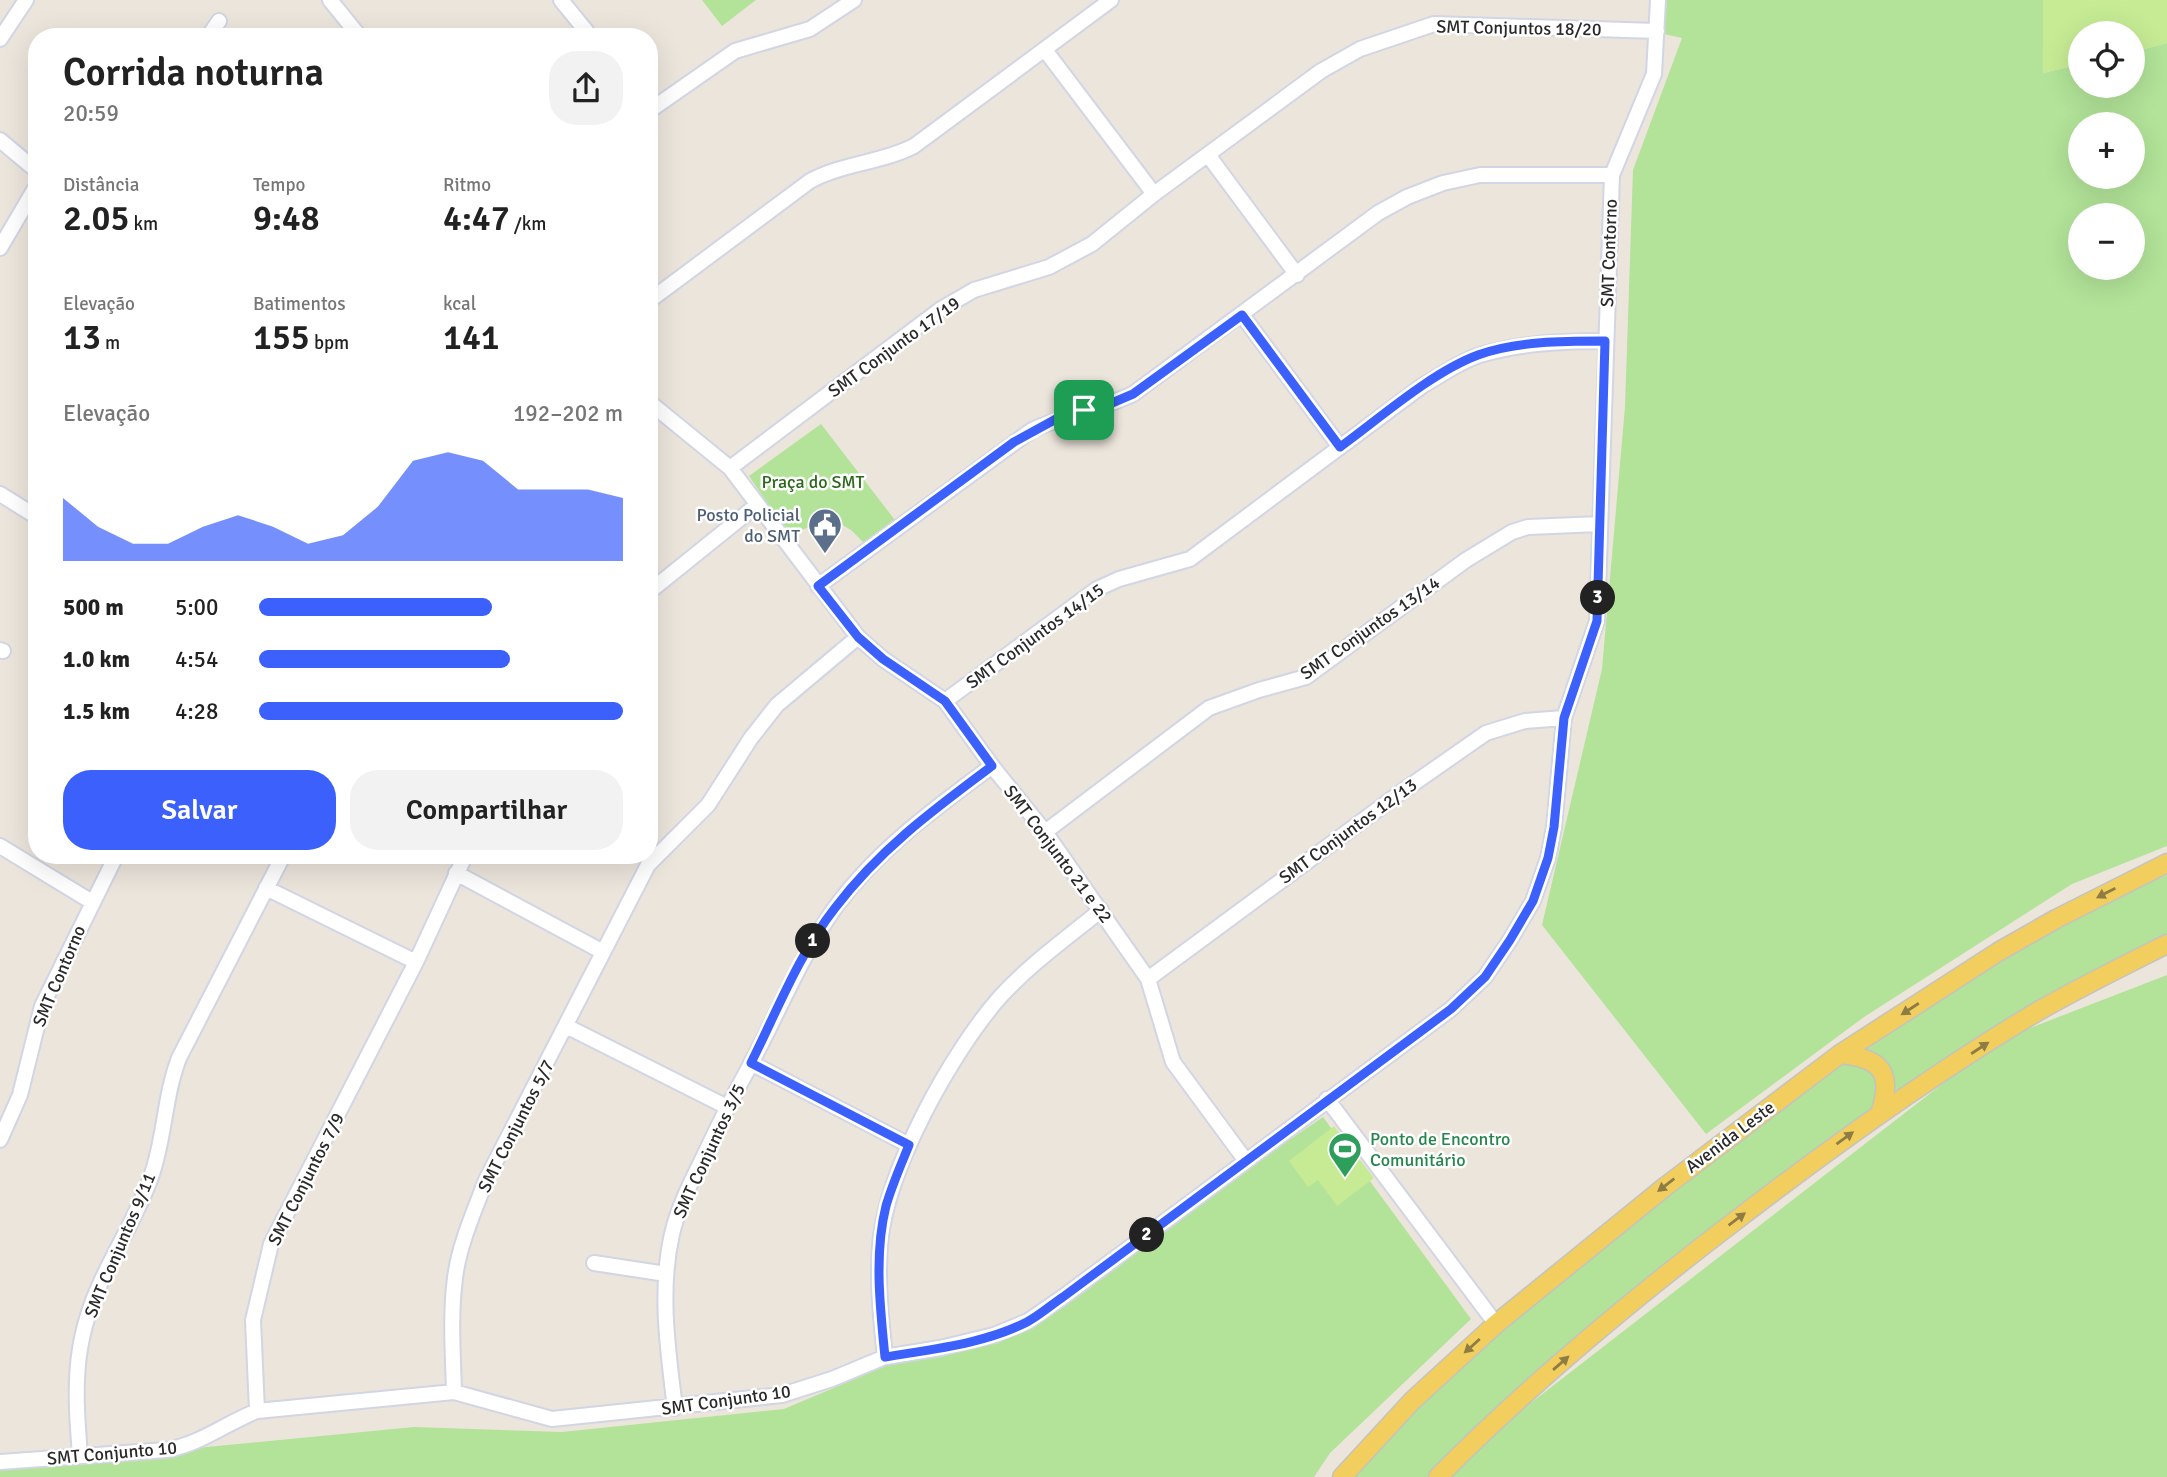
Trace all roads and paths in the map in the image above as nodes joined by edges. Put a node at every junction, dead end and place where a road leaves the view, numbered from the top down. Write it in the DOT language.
graph roads {
  1 [pos="26,0"];
  2 [pos="330,0"];
  3 [pos="561,0"];
  4 [pos="854,0"];
  5 [pos="1111,0"];
  6 [pos="1658,0"];
  7 [pos="1095,5"];
  8 [pos="219,21"];
  9 [pos="214,28"];
  10 [pos="353,28"];
  11 [pos="583,28"];
  12 [pos="1657,31"];
  13 [pos="0,39"];
  14 [pos="1045,50"];
  15 [pos="658,104"];
  16 [pos="0,140"];
  17 [pos="1208,155"];
  18 [pos="28,163"];
  19 [pos="1612,175"];
  20 [pos="1154,194"];
  21 [pos="28,200"];
  22 [pos="0,248"];
  23 [pos="1297,275"];
  24 [pos="658,294"];
  25 [pos="1242,315"];
  26 [pos="1605,341"];
  27 [pos="658,408"];
  28 [pos="1340,447"];
  29 [pos="730,468"];
  30 [pos="0,494"];
  31 [pos="757,505"];
  32 [pos="28,511"];
  33 [pos="1600,524"];
  34 [pos="658,585"];
  35 [pos="818,586"];
  36 [pos="858,637"];
  37 [pos="945,701"];
  38 [pos="1564,718"];
  39 [pos="992,766"];
  40 [pos="1045,832"];
  41 [pos="0,846"];
  42 [pos="658,855"];
  43 [pos="28,863"];
  44 [pos="2167,863"];
  45 [pos="30,864"];
  46 [pos="112,864"];
  47 [pos="279,864"];
  48 [pos="461,864"];
  49 [pos="649,864"];
  50 [pos="456,873"];
  51 [pos="266,888"];
  52 [pos="92,901"];
  53 [pos="1101,910"];
  54 [pos="2167,944"];
  55 [pos="603,952"];
  56 [pos="416,962"];
  57 [pos="1148,979"];
  58 [pos="566,1027"];
  59 [pos="1840,1054"];
  60 [pos="751,1063"];
  61 [pos="1327,1100"];
  62 [pos="727,1107"];
  63 [pos="1881,1111"];
  64 [pos="0,1140"];
  65 [pos="909,1145"];
  66 [pos="1246,1161"];
  67 [pos="594,1263"];
  68 [pos="666,1274"];
  69 [pos="1496,1324"];
  70 [pos="885,1357"];
  71 [pos="454,1392"];
  72 [pos="675,1408"];
  73 [pos="257,1411"];
  74 [pos="80,1456"];
  75 [pos="0,1462"];
  76 [pos="1342,1477"];
  77 [pos="1438,1477"];
  1 -- 13 [label="street"];
  2 -- 10 [label="street"];
  3 -- 11 [label="street"];
  4 -- 15 [label="street"];
  5 -- 7 [label="street"];
  6 -- 12 [label="street, SMT Contorno"];
  7 -- 14 [label="street"];
  8 -- 9 [label="street"];
  12 -- 17 [label="street, SMT Conjuntos 18/20"];
  12 -- 19 [label="street, SMT Contorno"];
  14 -- 20 [label="street"];
  14 -- 24 [label="street"];
  16 -- 18 [label="street"];
  17 -- 20 [label="street, SMT Conjunto 17/19"];
  17 -- 23 [label="street"];
  19 -- 23 [label="street"];
  19 -- 26 [label="street, SMT Contorno"];
  20 -- 29 [label="street, SMT Conjunto 17/19"];
  21 -- 22 [label="street"];
  23 -- 25 [label="street"];
  25 -- 28 [label="street"];
  25 -- 35 [label="street"];
  26 -- 28 [label="street, SMT Conjuntos 14/15"];
  26 -- 33 [label="street, SMT Contorno"];
  27 -- 29 [label="street, SMT Conjunto 21 e 22"];
  28 -- 37 [label="street, SMT Conjuntos 14/15"];
  29 -- 31 [label="street, SMT Conjunto 21 e 22"];
  30 -- 32 [label="street"];
  31 -- 34 [label="street"];
  31 -- 35 [label="street, SMT Conjunto 21 e 22"];
  33 -- 38 [label="street, SMT Contorno"];
  33 -- 40 [label="street, SMT Conjuntos 13/14"];
  35 -- 36 [label="street, SMT Conjunto 21 e 22"];
  36 -- 37 [label="street, SMT Conjunto 21 e 22"];
  36 -- 42 [label="street, SMT Conjuntos 5/7"];
  37 -- 39 [label="street, SMT Conjunto 21 e 22"];
  38 -- 57 [label="street, SMT Conjuntos 12/13"];
  38 -- 61 [label="street, SMT Conjunto 10"];
  39 -- 40 [label="street, SMT Conjunto 21 e 22"];
  39 -- 60 [label="street, SMT Conjuntos 3/5"];
  40 -- 53 [label="street, SMT Conjunto 21 e 22"];
  41 -- 43 [label="street"];
  44 -- 59 [label="main road, Avenida Leste, one-way"];
  45 -- 52 [label="street"];
  46 -- 52 [label="street, SMT Contorno"];
  47 -- 51 [label="street, SMT Conjuntos 9/11"];
  48 -- 50 [label="street, SMT Conjuntos 7/9"];
  49 -- 55 [label="street, SMT Conjuntos 5/7"];
  50 -- 55 [label="street"];
  50 -- 56 [label="street, SMT Conjuntos 7/9"];
  51 -- 56 [label="street"];
  51 -- 74 [label="street, SMT Conjuntos 9/11"];
  52 -- 64 [label="street, SMT Contorno"];
  53 -- 57 [label="street, SMT Conjunto 21 e 22"];
  53 -- 65 [label="street"];
  63 -- 54 [label="main road, one-way"];
  55 -- 58 [label="street, SMT Conjuntos 5/7"];
  56 -- 73 [label="street, SMT Conjuntos 7/9"];
  57 -- 66 [label="street, SMT Conjunto 21 e 22"];
  58 -- 62 [label="street"];
  58 -- 71 [label="street, SMT Conjuntos 5/7"];
  59 -- 63 [label="main road"];
  59 -- 69 [label="main road, Avenida Leste, one-way"];
  60 -- 62 [label="street, SMT Conjuntos 3/5"];
  60 -- 65 [label="street"];
  61 -- 66 [label="street, SMT Conjunto 10"];
  61 -- 69 [label="street"];
  62 -- 68 [label="street, SMT Conjuntos 3/5"];
  77 -- 63 [label="main road, one-way"];
  65 -- 70 [label="street"];
  66 -- 70 [label="street, SMT Conjunto 10"];
  67 -- 68 [label="street"];
  68 -- 72 [label="street, SMT Conjuntos 3/5"];
  69 -- 76 [label="main road, Avenida Leste, one-way"];
  70 -- 72 [label="street, SMT Conjunto 10"];
  71 -- 72 [label="street, SMT Conjunto 10"];
  71 -- 73 [label="street, SMT Conjunto 10"];
  73 -- 74 [label="street, SMT Conjunto 10"];
  74 -- 75 [label="street, SMT Conjunto 10"];
}
